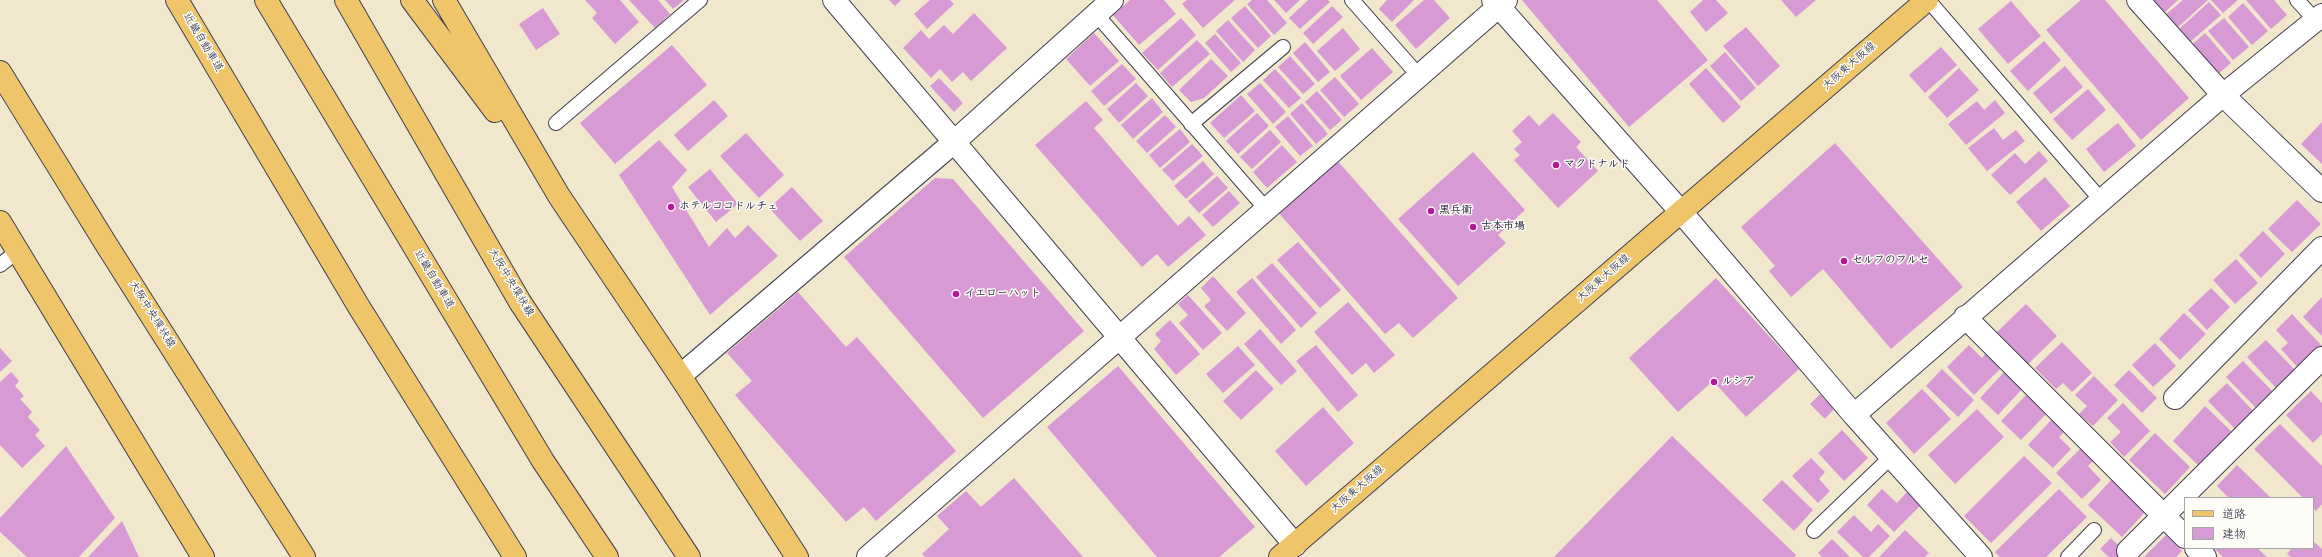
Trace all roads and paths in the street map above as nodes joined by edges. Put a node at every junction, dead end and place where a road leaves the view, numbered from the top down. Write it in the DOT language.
graph roads {
  1 [pos="177,0"];
  2 [pos="266,0"];
  3 [pos="346,0"];
  4 [pos="412,0"];
  5 [pos="444,0"];
  6 [pos="700,0"];
  7 [pos="834,0"];
  8 [pos="1352,0"];
  9 [pos="1928,0"];
  10 [pos="2138,0"];
  11 [pos="2298,0"];
  12 [pos="1499,2"];
  13 [pos="1104,7"];
  14 [pos="2319,17"];
  15 [pos="1282,46"];
  16 [pos="0,72"];
  17 [pos="1419,76"];
  18 [pos="2224,95"];
  19 [pos="556,123"];
  20 [pos="1191,124"];
  21 [pos="954,142"];
  22 [pos="2322,191"];
  23 [pos="558,196"];
  24 [pos="2101,200"];
  25 [pos="1266,210"];
  26 [pos="1682,213"];
  27 [pos="0,222"];
  28 [pos="2322,248"];
  29 [pos="18,251"];
  30 [pos="0,265"];
  31 [pos="1965,317"];
  32 [pos="1119,338"];
  33 [pos="2320,363"];
  34 [pos="680,376"];
  35 [pos="2175,398"];
  36 [pos="1854,415"];
  37 [pos="1891,457"];
  38 [pos="2164,516"];
  39 [pos="2094,530"];
  40 [pos="1814,531"];
  41 [pos="2184,536"];
  42 [pos="2197,549"];
  43 [pos="1287,551"];
  44 [pos="2128,551"];
  45 [pos="203,557"];
  46 [pos="304,557"];
  47 [pos="515,557"];
  48 [pos="607,557"];
  49 [pos="689,557"];
  50 [pos="797,557"];
  51 [pos="868,557"];
  52 [pos="1981,557"];
  53 [pos="2068,557"];
  54 [pos="2205,557"];
  1 -- 47 [label="main road, 近畿自動車道"];
  2 -- 48 [label="main road, 近畿自動車道"];
  3 -- 49 [label="main road, 大阪中央環状線"];
  4 -- 23 [label="main road"];
  5 -- 23 [label="main road"];
  6 -- 19 [label="lane"];
  7 -- 21 [label="street"];
  8 -- 17 [label="lane"];
  9 -- 24 [label="lane"];
  9 -- 26 [label="main road, 大阪東大阪線"];
  10 -- 18 [label="street"];
  11 -- 14 [label="lane"];
  12 -- 17 [label="street"];
  12 -- 26 [label="street"];
  13 -- 20 [label="lane"];
  13 -- 21 [label="street"];
  14 -- 18 [label="street"];
  15 -- 20 [label="lane"];
  16 -- 46 [label="main road, 大阪中央環状線"];
  17 -- 25 [label="street"];
  18 -- 22 [label="street"];
  18 -- 24 [label="street"];
  20 -- 25 [label="lane"];
  21 -- 32 [label="street"];
  21 -- 34 [label="street"];
  23 -- 34 [label="main road"];
  24 -- 31 [label="street"];
  25 -- 32 [label="street"];
  26 -- 36 [label="street"];
  26 -- 43 [label="main road, 大阪東大阪線"];
  27 -- 29 [label="main road"];
  28 -- 35 [label="street"];
  29 -- 30 [label="lane"];
  29 -- 45 [label="main road"];
  31 -- 36 [label="street"];
  31 -- 38 [label="street"];
  32 -- 43 [label="street"];
  32 -- 51 [label="street"];
  33 -- 38 [label="street"];
  34 -- 50 [label="main road"];
  36 -- 37 [label="street"];
  37 -- 40 [label="lane"];
  37 -- 52 [label="street"];
  38 -- 41 [label="street"];
  38 -- 44 [label="street"];
  39 -- 53 [label="lane"];
  42 -- 54 [label="street"];
}
